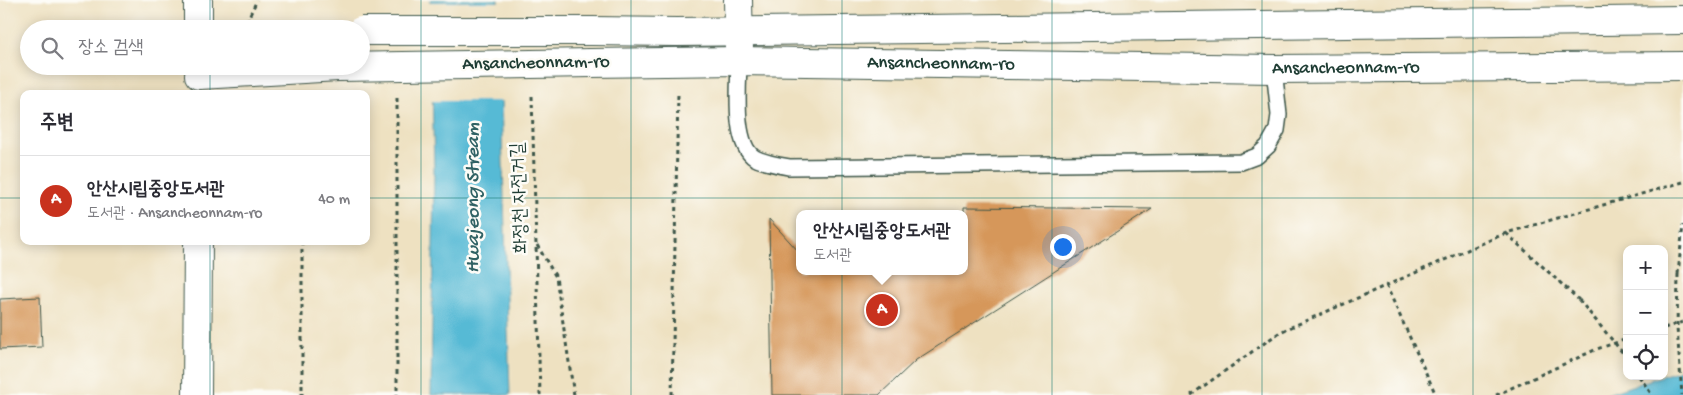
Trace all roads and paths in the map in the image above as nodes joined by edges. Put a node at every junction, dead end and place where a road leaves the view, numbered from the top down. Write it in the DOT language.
graph roads {
  1 [pos="198,0"];
  2 [pos="257,0"];
  3 [pos="738,0"];
  4 [pos="198,20"];
  5 [pos="247,20"];
  6 [pos="1683,20"];
  7 [pos="370,31"];
  8 [pos="738,31"];
  9 [pos="739,60"];
  10 [pos="679,62"];
  11 [pos="370,66"];
  12 [pos="1683,66"];
  13 [pos="1274,70"];
  14 [pos="237,75"];
  15 [pos="199,78"];
  16 [pos="397,89"];
  17 [pos="532,93"];
  18 [pos="1683,182"];
  19 [pos="1683,225"];
  20 [pos="1506,233"];
  21 [pos="536,244"];
  22 [pos="198,245"];
  23 [pos="302,245"];
  24 [pos="1386,285"];
  25 [pos="1683,322"];
  26 [pos="1668,327"];
  27 [pos="1623,341"];
  28 [pos="1623,353"];
  29 [pos="1642,380"];
  30 [pos="197,395"];
  31 [pos="302,395"];
  32 [pos="397,395"];
  33 [pos="540,395"];
  34 [pos="574,395"];
  35 [pos="672,395"];
  36 [pos="1191,395"];
  37 [pos="1436,395"];
  38 [pos="1496,395"];
  39 [pos="1652,395"];
  40 [pos="1682,395"];
  1 -- 4 [label="street"];
  2 -- 5 [label="path"];
  3 -- 8 [label="street"];
  6 -- 8 [label="street, Ansancheonnam-ro"];
  7 -- 8 [label="street, Ansancheonnam-ro, bridge"];
  8 -- 9 [label="street"];
  9 -- 10 [label="street, Ansancheonnam-ro"];
  9 -- 13 [label="street, Ansancheonnam-ro"];
  9 -- 13 [label="lane"];
  10 -- 11 [label="street, Ansancheonnam-ro, bridge"];
  10 -- 35 [label="path"];
  12 -- 13 [label="street, Ansancheonnam-ro"];
  14 -- 15 [label="street, Ansancheonnam-ro"];
  16 -- 32 [label="path"];
  17 -- 21 [label="path, 화정천 자전거길"];
  18 -- 20 [label="path"];
  19 -- 40 [label="path, bridge"];
  20 -- 24 [label="path"];
  20 -- 28 [label="path, bridge"];
  21 -- 33 [label="path, 화정천 자전거길"];
  21 -- 34 [label="path"];
  22 -- 30 [label="street"];
  23 -- 31 [label="path"];
  24 -- 36 [label="path"];
  24 -- 37 [label="path"];
  25 -- 26 [label="path"];
  27 -- 38 [label="path"];
  29 -- 39 [label="path"];
}
